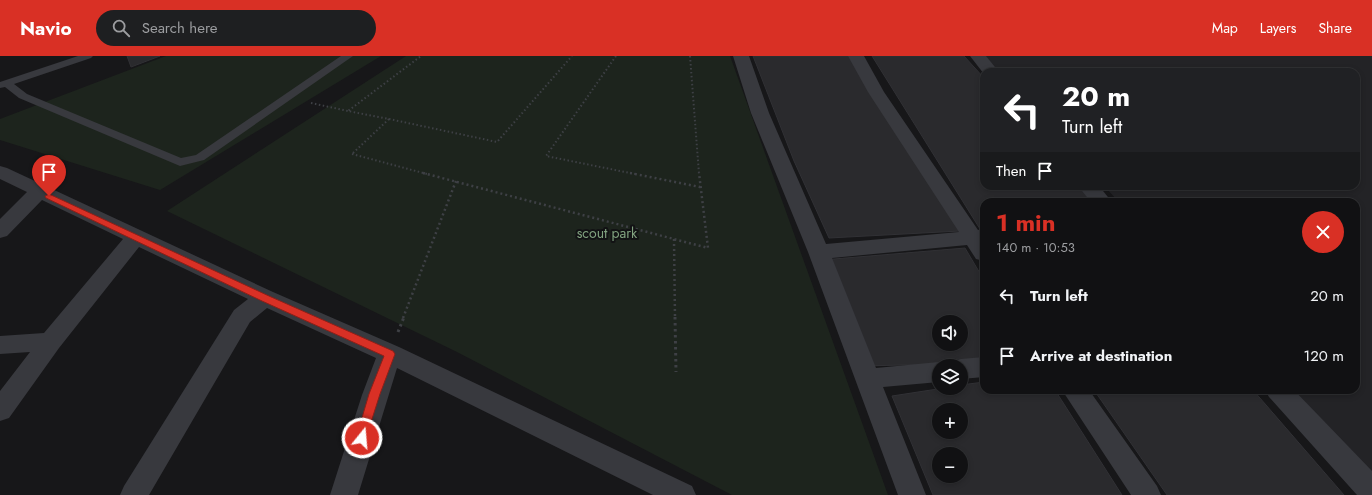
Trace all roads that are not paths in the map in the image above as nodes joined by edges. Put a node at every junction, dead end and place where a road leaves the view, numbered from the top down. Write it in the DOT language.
graph roads {
  1 [pos="88,56"];
  2 [pos="348,56"];
  3 [pos="741,56"];
  4 [pos="856,56"];
  5 [pos="978,56"];
  6 [pos="988,68"];
  7 [pos="4,84"];
  8 [pos="0,172"];
  9 [pos="1092,190"];
  10 [pos="39,192"];
  11 [pos="1098,198"];
  12 [pos="0,231"];
  13 [pos="136,238"];
  14 [pos="980,242"];
  15 [pos="819,252"];
  16 [pos="265,298"];
  17 [pos="51,342"];
  18 [pos="0,345"];
  19 [pos="390,354"];
  20 [pos="980,367"];
  21 [pos="968,368"];
  22 [pos="932,373"];
  23 [pos="867,379"];
  24 [pos="1078,394"];
  25 [pos="1282,394"];
  26 [pos="0,410"];
  27 [pos="1372,491"];
  28 [pos="134,495"];
  29 [pos="344,495"];
  30 [pos="682,495"];
  31 [pos="912,495"];
  32 [pos="1147,495"];
  1 -- 7 [label="lane"];
  2 -- 7 [label="lane"];
  3 -- 15 [label="street"];
  4 -- 14 [label="street"];
  5 -- 6 [label="street"];
  8 -- 10 [label="street"];
  9 -- 11 [label="street"];
  10 -- 12 [label="street"];
  10 -- 13 [label="street"];
  13 -- 16 [label="street"];
  13 -- 17 [label="street"];
  14 -- 15 [label="street"];
  15 -- 23 [label="street"];
  16 -- 19 [label="street"];
  16 -- 28 [label="street"];
  17 -- 18 [label="street"];
  17 -- 26 [label="street"];
  19 -- 29 [label="street"];
  19 -- 30 [label="street"];
  20 -- 21 [label="street"];
  22 -- 23 [label="street"];
  23 -- 31 [label="street"];
  24 -- 32 [label="street"];
  25 -- 27 [label="street"];
}
